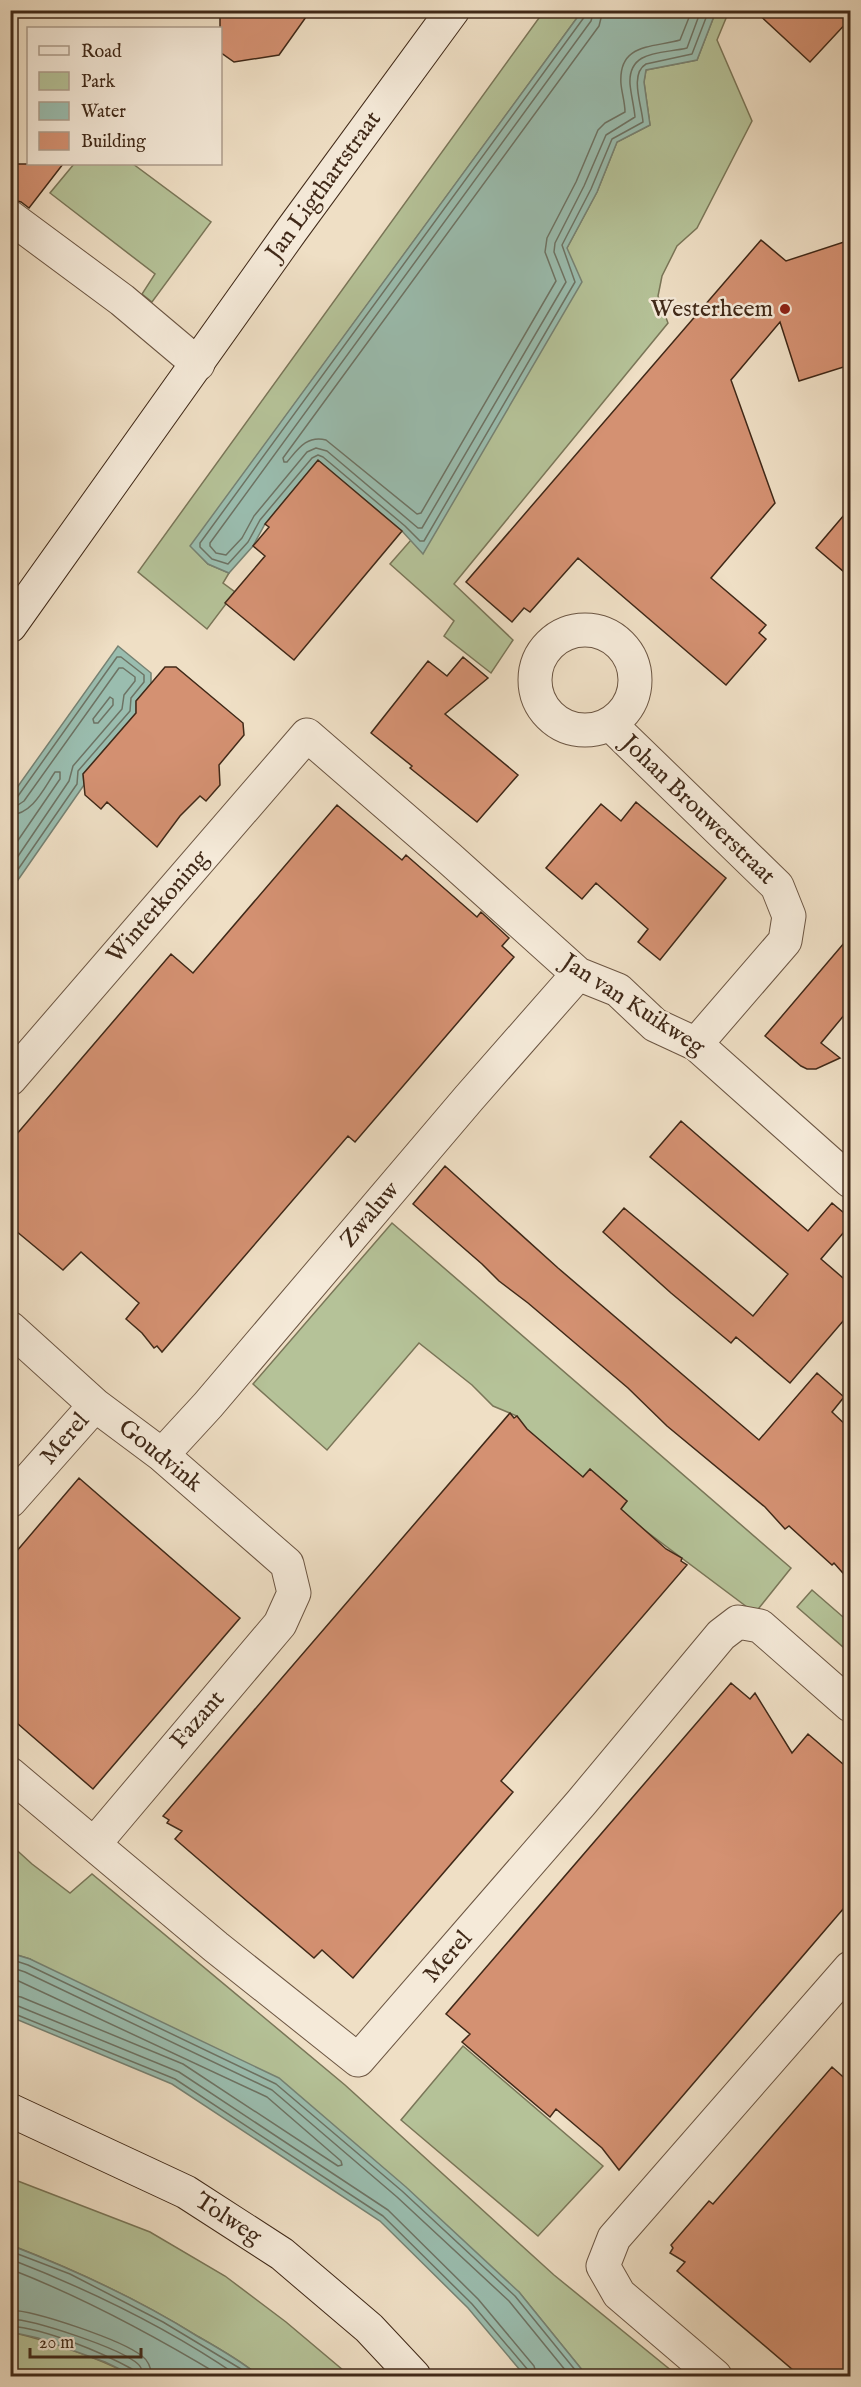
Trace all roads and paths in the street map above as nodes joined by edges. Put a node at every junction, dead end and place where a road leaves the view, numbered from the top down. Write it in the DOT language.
graph roads {
  1 [pos="453,10"];
  2 [pos="10,217"];
  3 [pos="198,364"];
  4 [pos="10,626"];
  5 [pos="610,724"];
  6 [pos="307,735"];
  7 [pos="578,974"];
  8 [pos="696,1044"];
  9 [pos="10,1079"];
  10 [pos="850,1180"];
  11 [pos="10,1328"];
  12 [pos="95,1405"];
  13 [pos="162,1455"];
  14 [pos="10,1501"];
  15 [pos="294,1593"];
  16 [pos="850,1705"];
  17 [pos="10,1774"];
  18 [pos="95,1843"];
  19 [pos="850,1968"];
  20 [pos="10,2110"];
  21 [pos="414,2376"];
  22 [pos="715,2376"];
  1 -- 3 [label="street, Jan Ligthartstraat"];
  2 -- 3 [label="street"];
  3 -- 4 [label="street, Jan Ligthartstraat"];
  5 -- 8 [label="street, Johan Brouwerstraat"];
  6 -- 7 [label="street, Jan van Kuikweg"];
  6 -- 9 [label="street, Winterkoning"];
  7 -- 8 [label="street, Jan van Kuikweg"];
  7 -- 13 [label="street, Zwaluw"];
  8 -- 10 [label="street, Jan van Kuikweg"];
  11 -- 12 [label="street, Goudvink"];
  12 -- 13 [label="street, Goudvink"];
  12 -- 14 [label="street, Merel"];
  13 -- 15 [label="street, Goudvink"];
  15 -- 18 [label="street, Fazant"];
  16 -- 18 [label="street, Merel"];
  17 -- 18 [label="street, Merel"];
  19 -- 22 [label="street"];
  20 -- 21 [label="street, Tolweg"];
}
